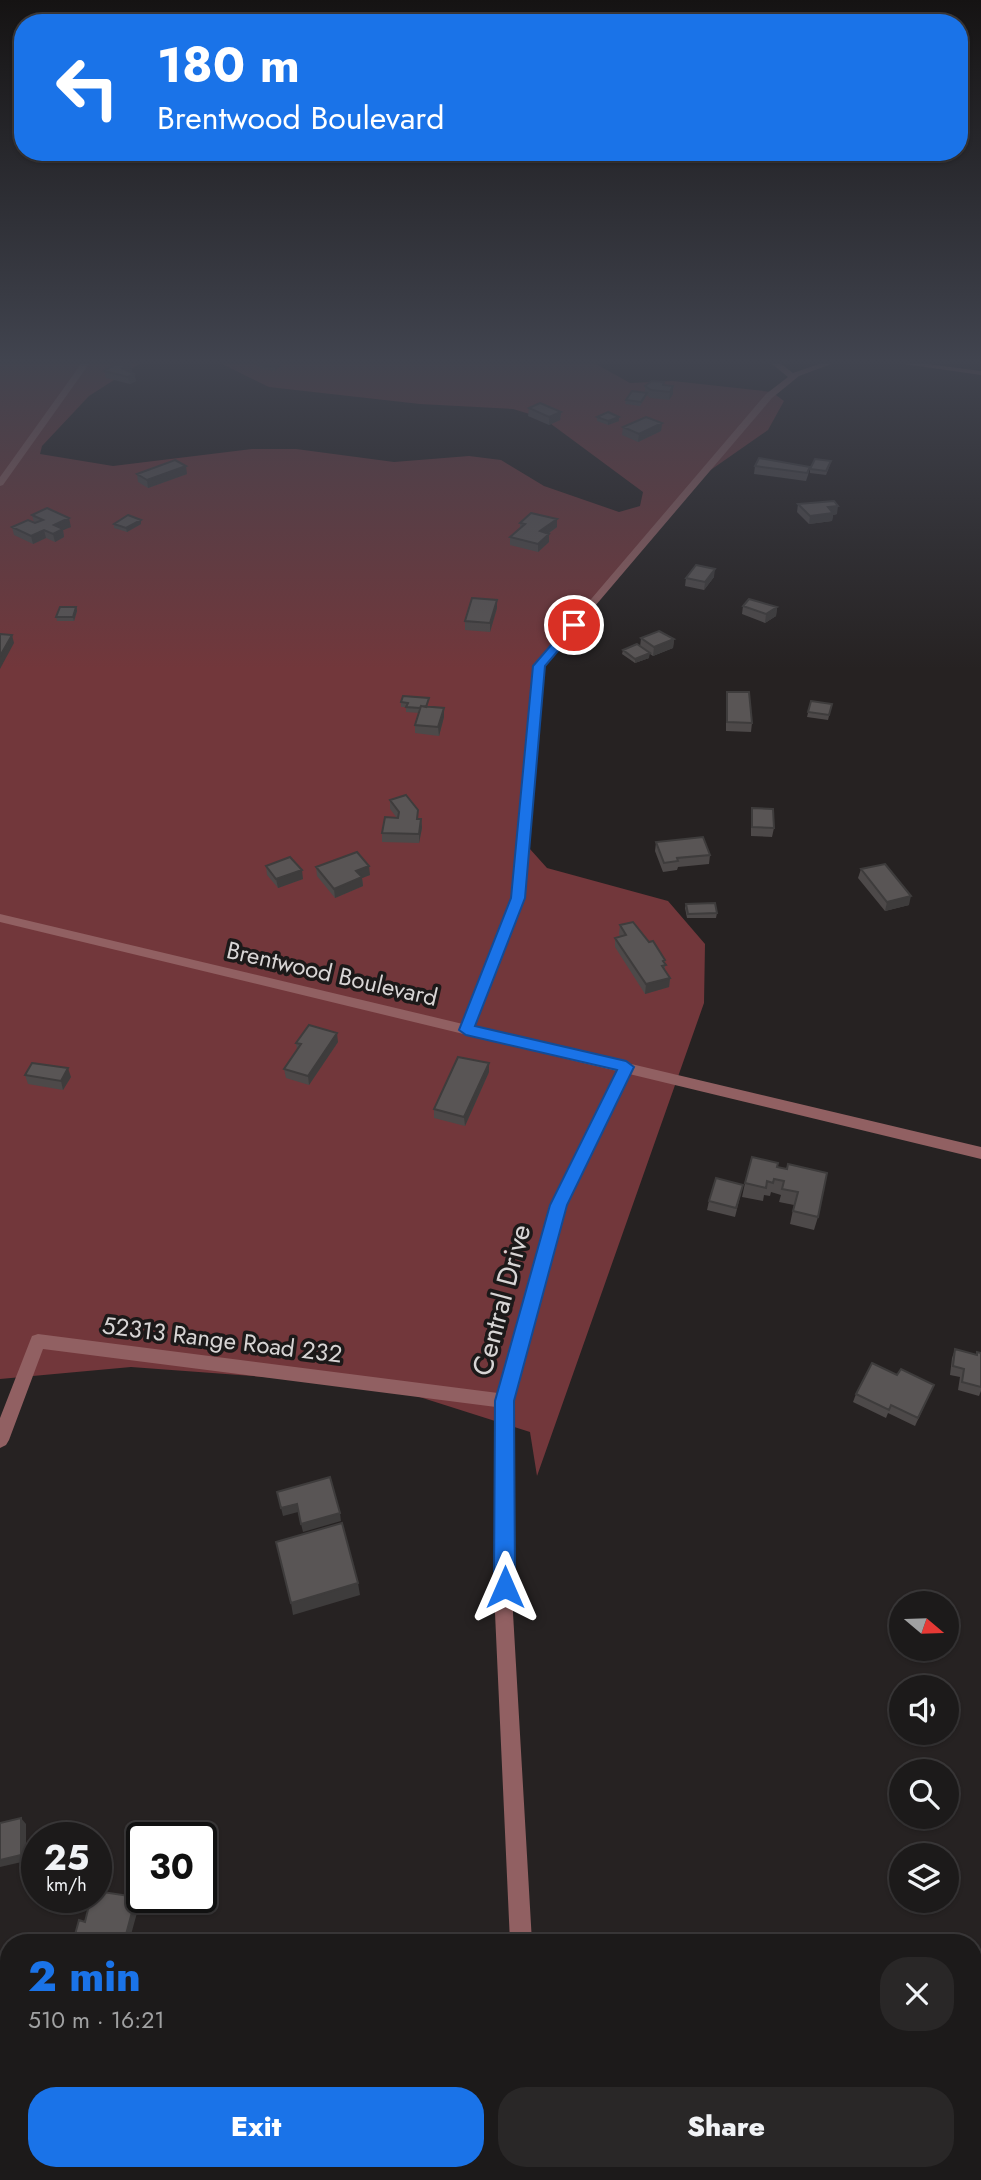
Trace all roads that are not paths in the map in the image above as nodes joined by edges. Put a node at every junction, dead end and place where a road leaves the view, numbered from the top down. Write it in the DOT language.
graph roads {
  1 [pos="12,466"];
  2 [pos="710,466"];
  3 [pos="0,483"];
  4 [pos="0,918"];
  5 [pos="466,1030"];
  6 [pos="626,1067"];
  7 [pos="981,1153"];
  8 [pos="504,1401"];
  9 [pos="0,1440"];
  10 [pos="521,1934"];
  1 -- 3 [label="street"];
  2 -- 5 [label="street"];
  4 -- 5 [label="street, Brentwood Boulevard"];
  5 -- 6 [label="street, Brentwood Boulevard"];
  6 -- 7 [label="street, Brentwood Boulevard"];
  6 -- 8 [label="street, Central Drive"];
  8 -- 9 [label="street, 52313 Range Road 232"];
  8 -- 10 [label="street, Central Drive"];
}
